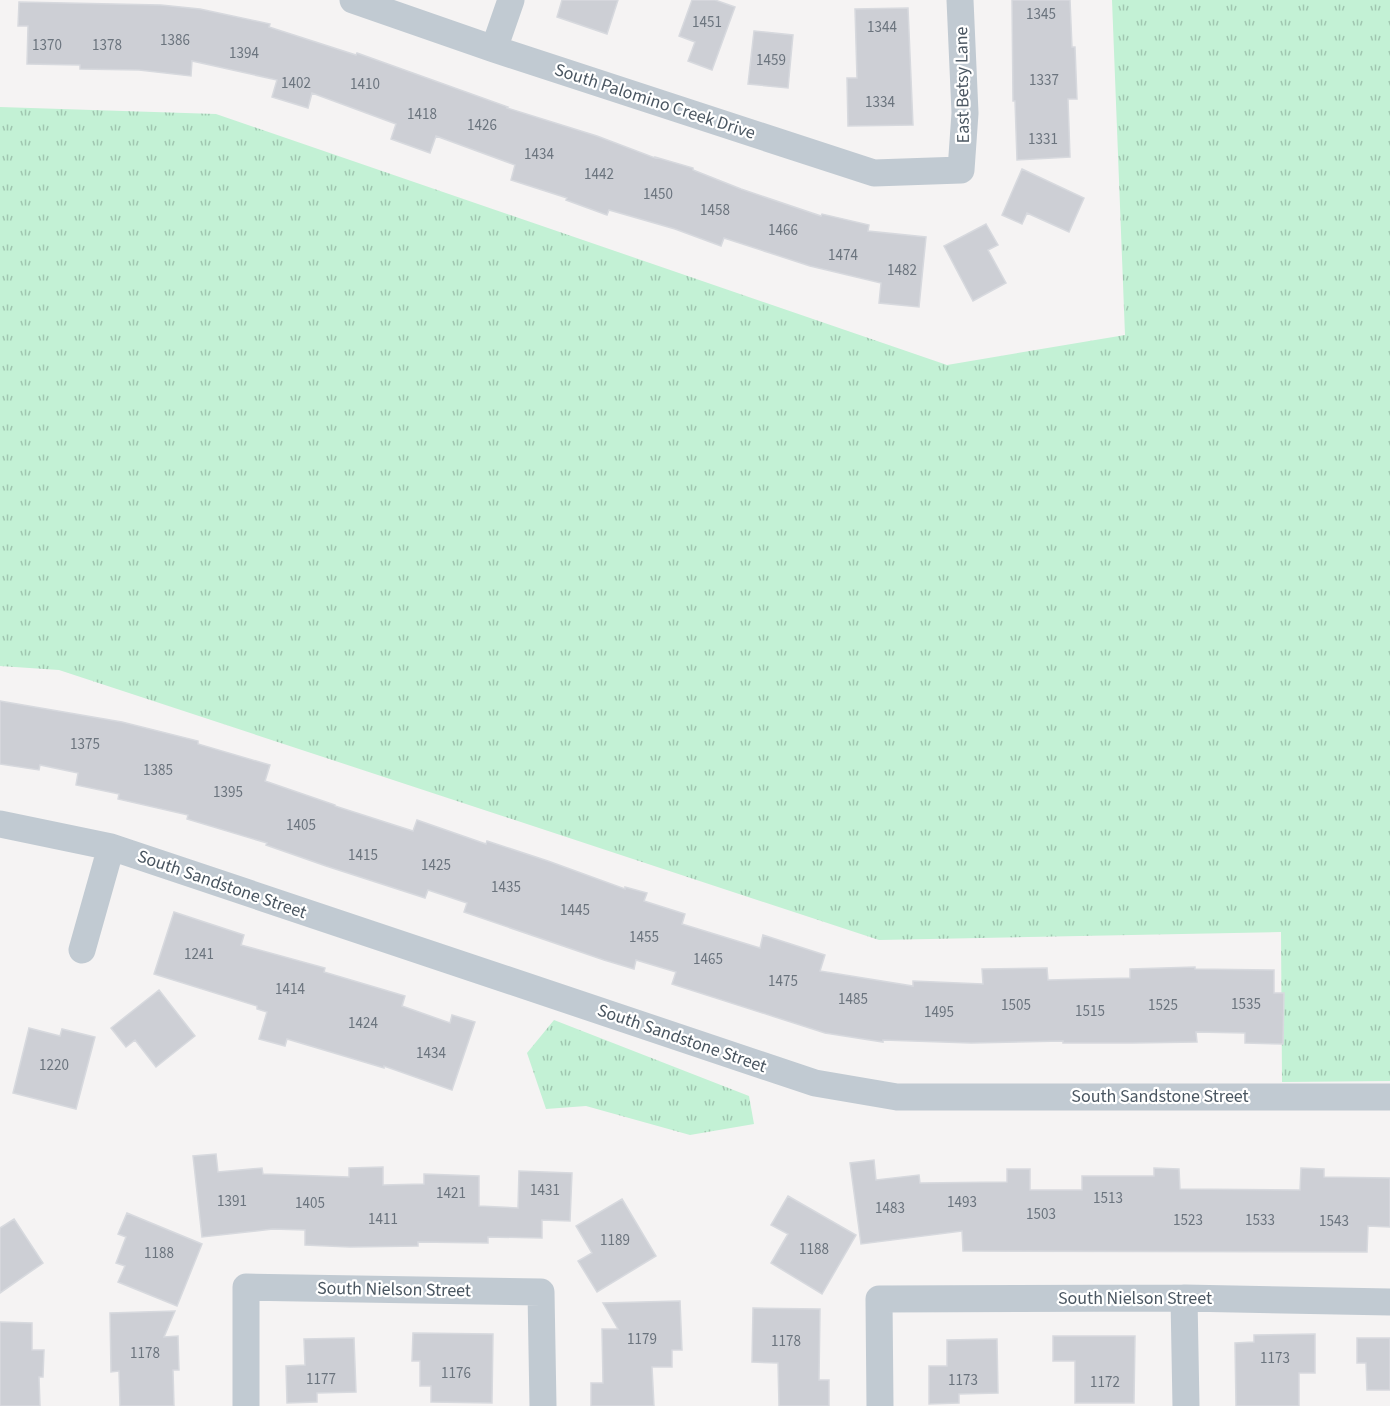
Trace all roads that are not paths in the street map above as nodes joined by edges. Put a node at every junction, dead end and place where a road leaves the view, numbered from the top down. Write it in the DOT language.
graph roads {
  1 [pos="353,0"];
  2 [pos="510,0"];
  3 [pos="960,0"];
  4 [pos="494,49"];
  5 [pos="961,170"];
  6 [pos="0,824"];
  7 [pos="111,847"];
  8 [pos="81,950"];
  9 [pos="1390,1097"];
  10 [pos="1184,1298"];
  11 [pos="1390,1302"];
  12 [pos="246,1406"];
  13 [pos="543,1406"];
  14 [pos="880,1406"];
  15 [pos="1185,1406"];
  1 -- 4 [label="street, South Palomino Creek Drive"];
  2 -- 4 [label="street"];
  3 -- 5 [label="street, East Betsy Lane"];
  4 -- 5 [label="street, South Palomino Creek Drive"];
  6 -- 7 [label="street, South Sandstone Street"];
  7 -- 8 [label="street"];
  7 -- 9 [label="street, South Sandstone Street"];
  10 -- 11 [label="street, South Nielson Street"];
  10 -- 14 [label="street, South Nielson Street"];
  10 -- 15 [label="street"];
  12 -- 13 [label="street, South Nielson Street"];
}
